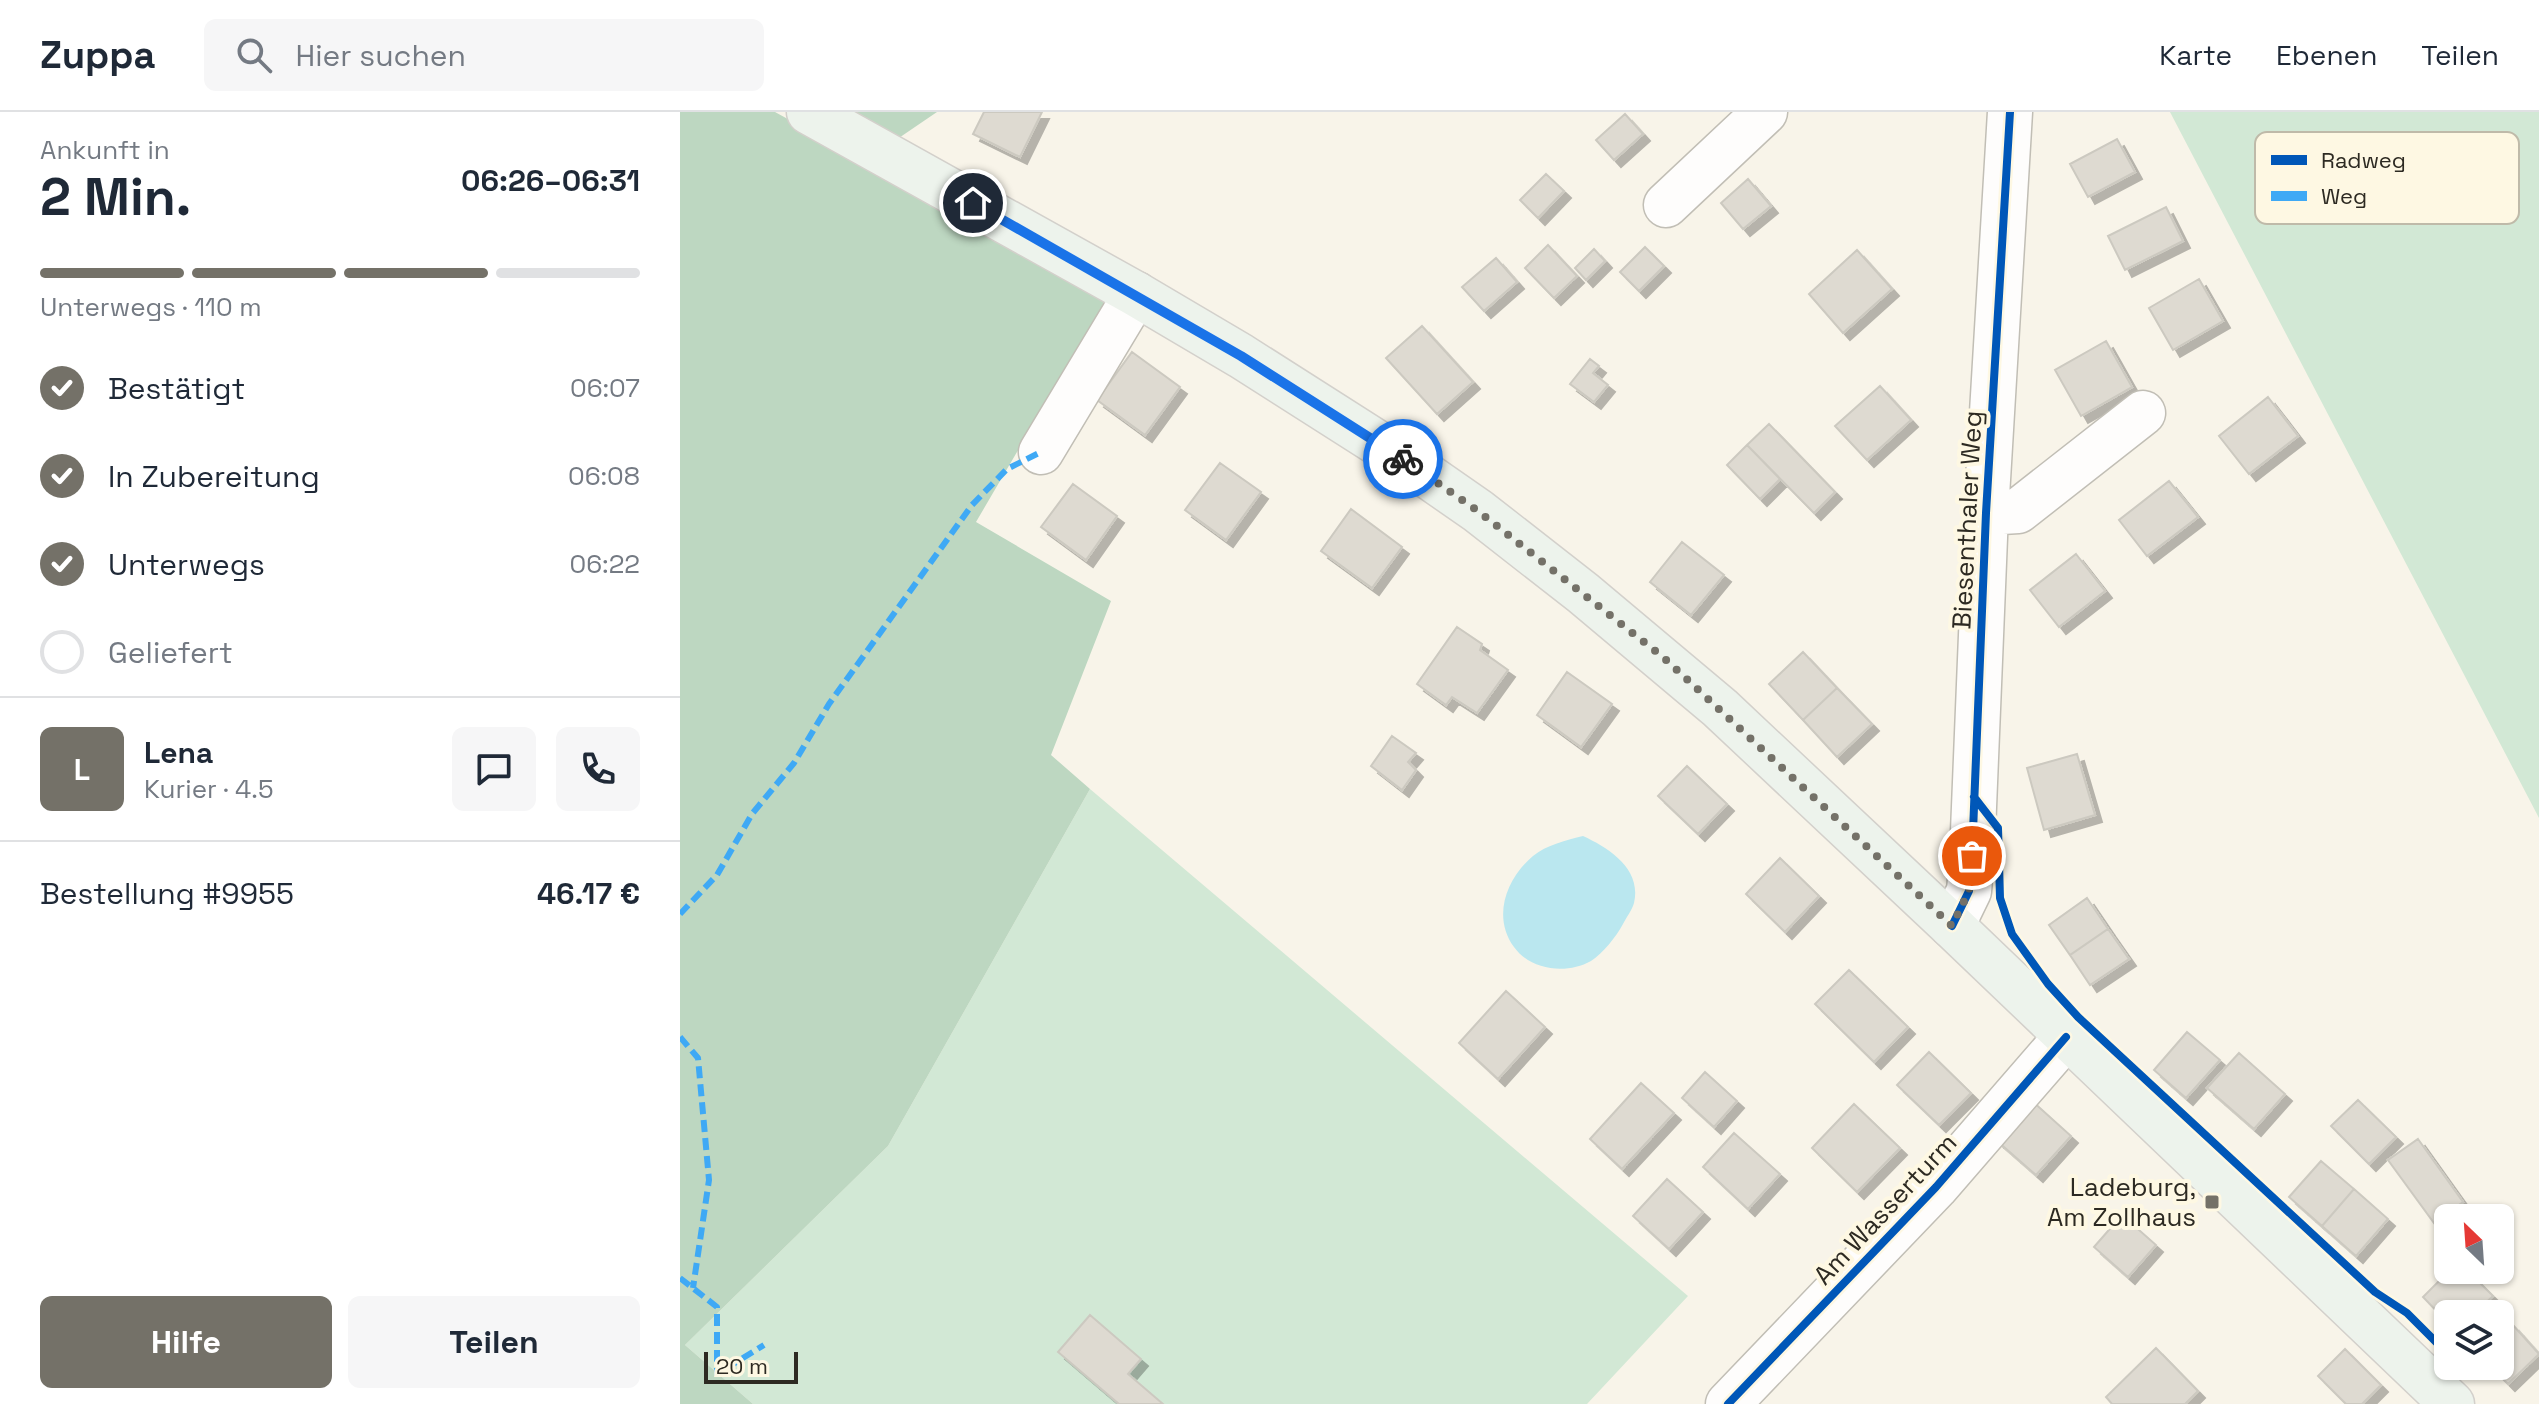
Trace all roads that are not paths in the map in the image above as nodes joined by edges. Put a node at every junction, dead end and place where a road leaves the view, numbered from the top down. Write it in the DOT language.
graph roads {
  1 [pos="809,112"];
  2 [pos="1765,112"];
  3 [pos="2010,112"];
  4 [pos="1666,205"];
  5 [pos="1136,294"];
  6 [pos="2143,413"];
  7 [pos="1041,452"];
  8 [pos="1986,513"];
  9 [pos="1952,926"];
  10 [pos="2066,1037"];
  11 [pos="1728,1404"];
  12 [pos="2452,1404"];
  1 -- 5 [label="main road"];
  2 -- 4 [label="street"];
  3 -- 8 [label="street, Biesenthaler Weg"];
  5 -- 7 [label="street"];
  5 -- 9 [label="main road"];
  6 -- 8 [label="street, Biesenthaler Weg"];
  8 -- 9 [label="street, Biesenthaler Weg"];
  9 -- 10 [label="main road"];
  10 -- 11 [label="street, Am Wasserturm"];
  10 -- 12 [label="main road"];
}
